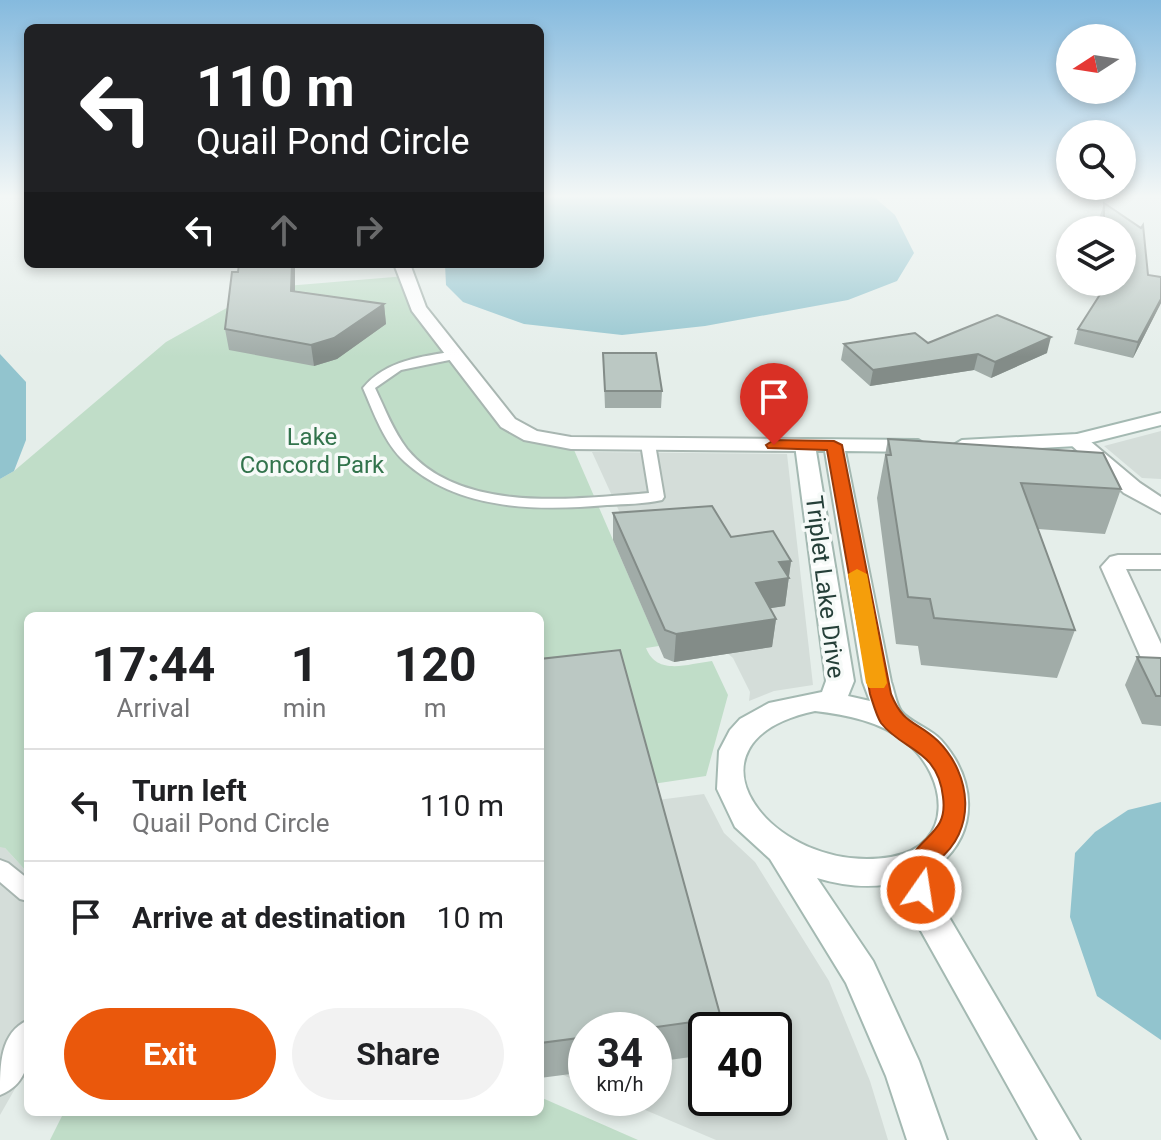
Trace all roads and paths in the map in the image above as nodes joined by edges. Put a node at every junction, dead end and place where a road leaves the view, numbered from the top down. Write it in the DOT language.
graph roads {
  1 [pos="403,268"];
  2 [pos="455,355"];
  3 [pos="1159,421"];
  4 [pos="1077,440"];
  5 [pos="648,444"];
  6 [pos="805,445"];
  7 [pos="834,445"];
  8 [pos="1161,506"];
  9 [pos="1161,562"];
  10 [pos="1161,667"];
  11 [pos="832,703"];
  12 [pos="890,719"];
  13 [pos="781,850"];
  14 [pos="925,857"];
  15 [pos="0,869"];
  16 [pos="24,889"];
  17 [pos="24,1043"];
  18 [pos="0,1076"];
  19 [pos="927,1140"];
  20 [pos="1060,1140"];
  1 -- 2 [label="street"];
  2 -- 5 [label="street"];
  2 -- 5 [label="lane"];
  3 -- 4 [label="street"];
  4 -- 7 [label="street"];
  4 -- 8 [label="street"];
  5 -- 6 [label="street"];
  6 -- 7 [label="street"];
  6 -- 11 [label="street, Triplet Lake Drive"];
  7 -- 12 [label="street"];
  9 -- 10 [label="street"];
  11 -- 12 [label="street"];
  11 -- 13 [label="street"];
  12 -- 14 [label="street"];
  13 -- 14 [label="street"];
  13 -- 19 [label="street"];
  14 -- 20 [label="street"];
  15 -- 16 [label="lane"];
  17 -- 18 [label="street"];
}
